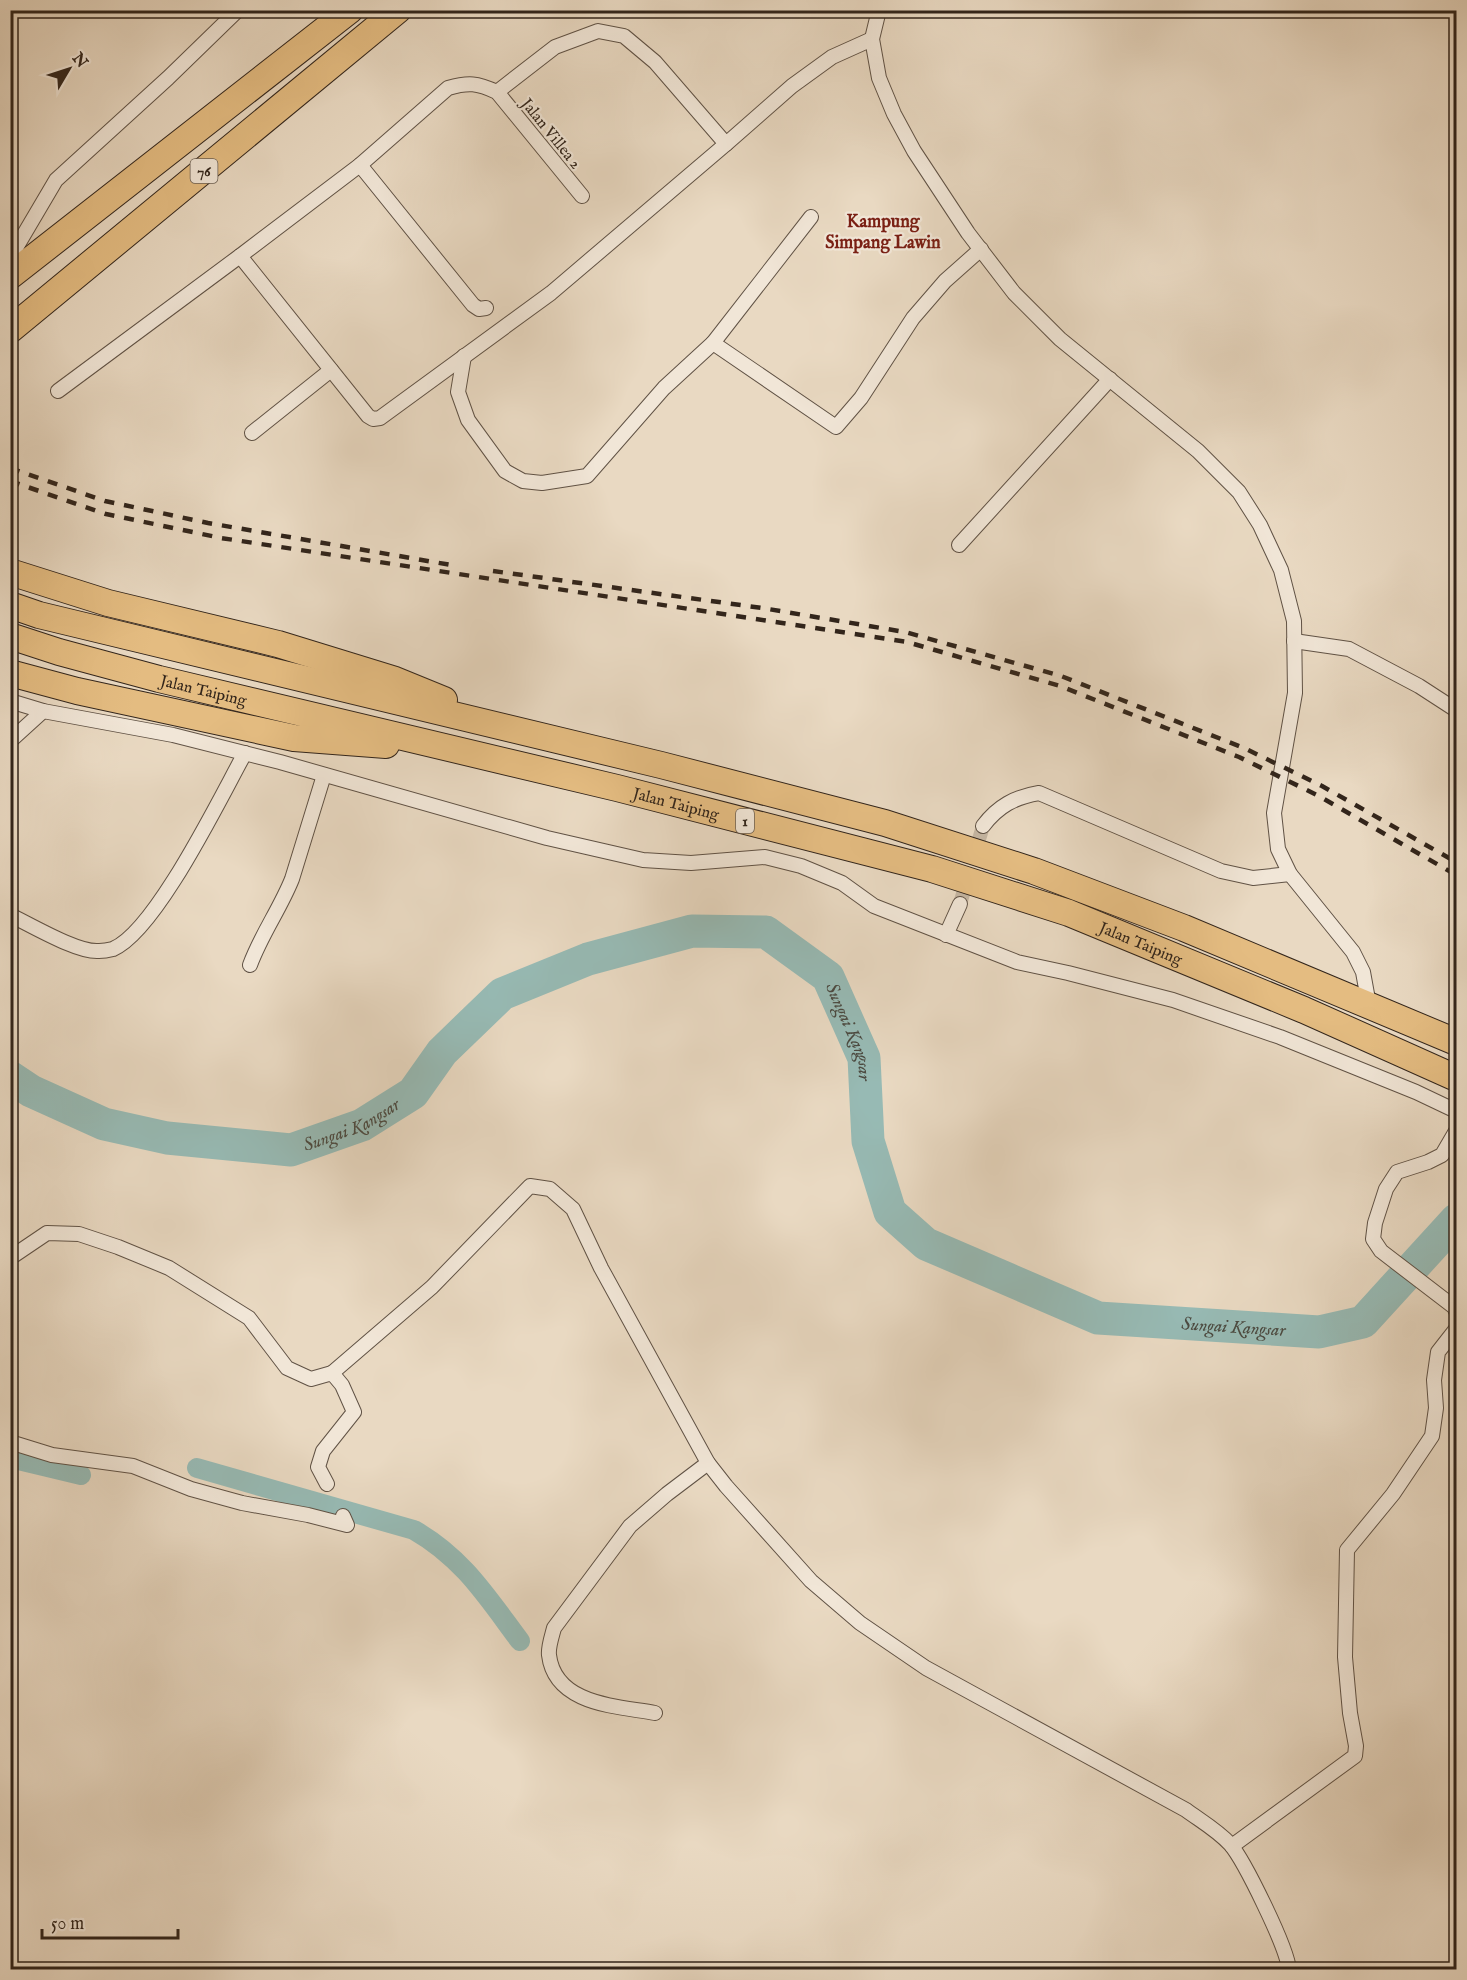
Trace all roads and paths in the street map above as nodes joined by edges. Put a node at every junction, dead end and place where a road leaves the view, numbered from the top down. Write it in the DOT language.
graph roads {
  1 [pos="238,10"];
  2 [pos="350,10"];
  3 [pos="398,10"];
  4 [pos="879,10"];
  5 [pos="872,39"];
  6 [pos="497,92"];
  7 [pos="726,144"];
  8 [pos="360,165"];
  9 [pos="582,196"];
  10 [pos="811,217"];
  11 [pos="981,249"];
  12 [pos="240,256"];
  13 [pos="10,258"];
  14 [pos="10,276"];
  15 [pos="486,308"];
  16 [pos="10,330"];
  17 [pos="713,343"];
  18 [pos="464,356"];
  19 [pos="331,370"];
  20 [pos="1110,379"];
  21 [pos="58,391"];
  22 [pos="252,433"];
  23 [pos="959,544"];
  24 [pos="10,572"];
  25 [pos="10,605"];
  26 [pos="10,636"];
  27 [pos="1294,640"];
  28 [pos="10,673"];
  29 [pos="10,701"];
  30 [pos="1456,710"];
  31 [pos="43,711"];
  32 [pos="495,725"];
  33 [pos="10,741"];
  34 [pos="435,746"];
  35 [pos="245,753"];
  36 [pos="324,775"];
  37 [pos="983,826"];
  38 [pos="1290,874"];
  39 [pos="960,904"];
  40 [pos="10,915"];
  41 [pos="946,935"];
  42 [pos="250,965"];
  43 [pos="1370,1005"];
  44 [pos="1456,1042"];
  45 [pos="1456,1078"];
  46 [pos="1456,1111"];
  47 [pos="1456,1131"];
  48 [pos="10,1258"];
  49 [pos="1456,1311"];
  50 [pos="1456,1329"];
  51 [pos="332,1373"];
  52 [pos="10,1442"];
  53 [pos="708,1463"];
  54 [pos="327,1484"];
  55 [pos="343,1516"];
  56 [pos="655,1713"];
  57 [pos="1232,1846"];
  58 [pos="1289,1970"];
  1 -- 13 [label="street"];
  2 -- 14 [label="highway, 76"];
  3 -- 16 [label="highway, 76"];
  4 -- 5 [label="street"];
  5 -- 7 [label="street"];
  5 -- 11 [label="street"];
  6 -- 7 [label="street"];
  6 -- 8 [label="street"];
  6 -- 9 [label="street, Jalan Villea 2"];
  7 -- 18 [label="street"];
  8 -- 12 [label="street"];
  8 -- 15 [label="street"];
  10 -- 17 [label="street"];
  11 -- 17 [label="street"];
  11 -- 20 [label="street"];
  12 -- 19 [label="street"];
  12 -- 21 [label="street"];
  17 -- 18 [label="street"];
  18 -- 19 [label="street"];
  19 -- 22 [label="street"];
  20 -- 23 [label="street"];
  20 -- 27 [label="street"];
  24 -- 32 [label="highway"];
  25 -- 32 [label="highway, Jalan Taiping / 1"];
  26 -- 34 [label="highway, Jalan Taiping / 1"];
  27 -- 30 [label="street"];
  27 -- 38 [label="street"];
  28 -- 34 [label="highway"];
  29 -- 31 [label="street"];
  31 -- 33 [label="street"];
  31 -- 35 [label="street"];
  32 -- 43 [label="highway, Jalan Taiping / 1"];
  34 -- 45 [label="highway, Jalan Taiping / 1"];
  35 -- 36 [label="street"];
  35 -- 40 [label="street"];
  36 -- 41 [label="street"];
  36 -- 42 [label="street"];
  37 -- 38 [label="street"];
  38 -- 43 [label="street"];
  39 -- 41 [label="street"];
  41 -- 46 [label="street"];
  43 -- 44 [label="highway, Jalan Taiping / 1"];
  47 -- 49 [label="street"];
  48 -- 51 [label="street"];
  50 -- 57 [label="street"];
  51 -- 53 [label="street"];
  51 -- 54 [label="street"];
  52 -- 55 [label="street"];
  53 -- 56 [label="street"];
  53 -- 57 [label="street"];
  57 -- 58 [label="street"];
}
